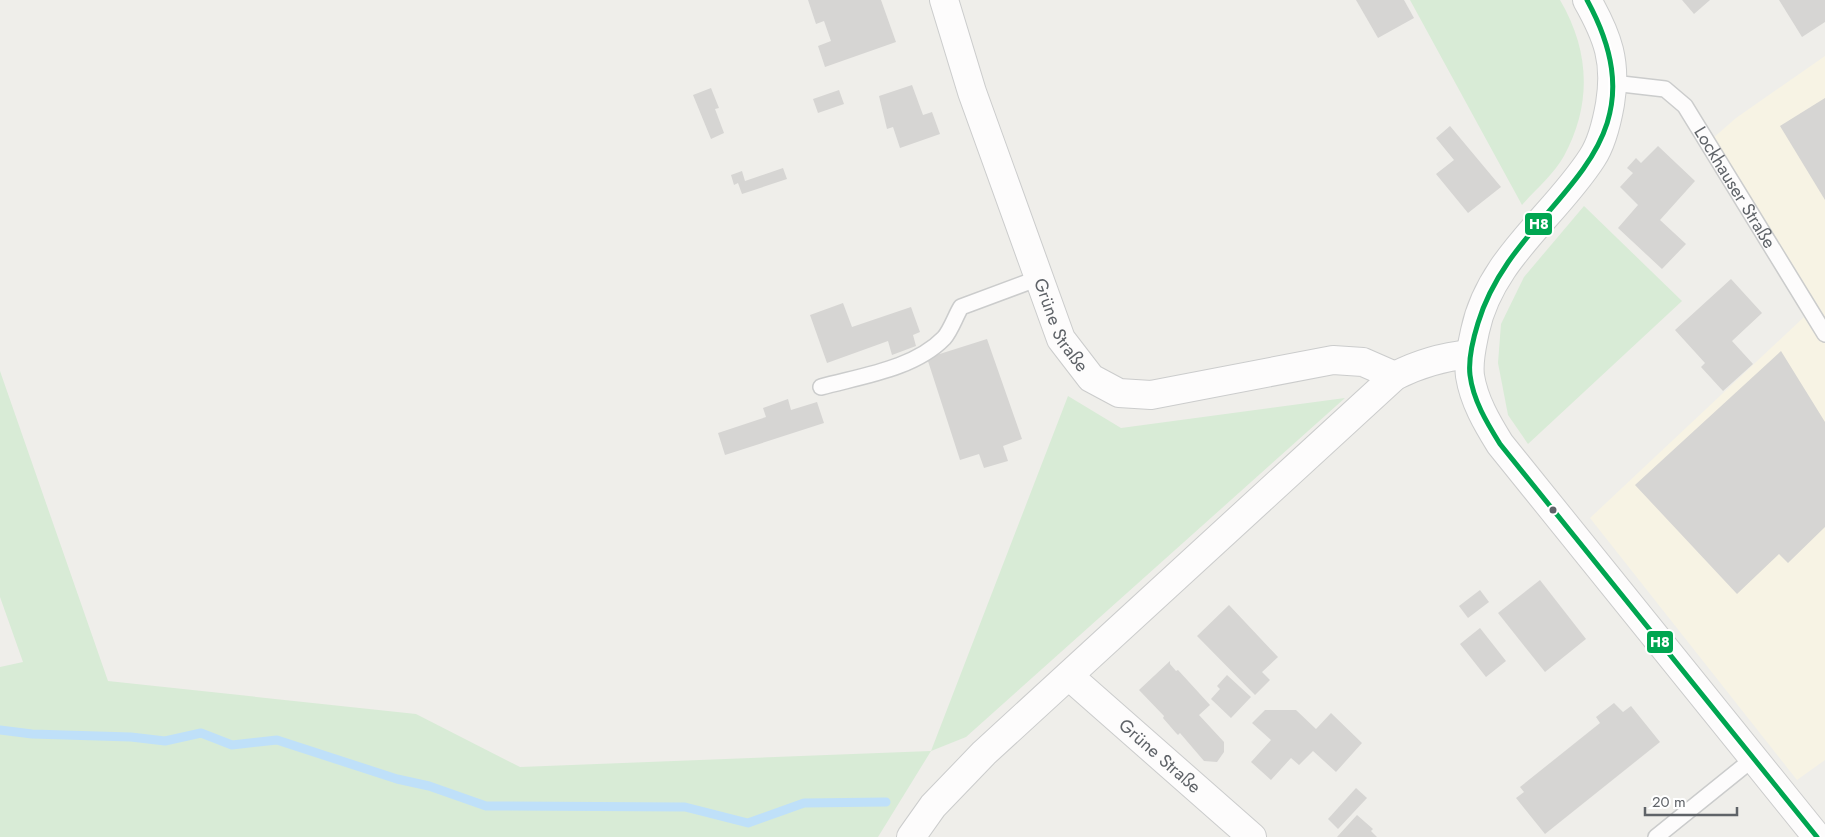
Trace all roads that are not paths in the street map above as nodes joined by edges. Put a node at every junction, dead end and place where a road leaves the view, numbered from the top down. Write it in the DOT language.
graph roads {
  1 [pos="944,0"];
  2 [pos="1587,0"];
  3 [pos="1613,83"];
  4 [pos="1039,278"];
  5 [pos="1825,334"];
  6 [pos="1470,354"];
  7 [pos="1395,376"];
  8 [pos="822,387"];
  9 [pos="1069,676"];
  10 [pos="1754,758"];
  11 [pos="911,837"];
  12 [pos="1252,837"];
  13 [pos="1656,837"];
  14 [pos="1817,837"];
  1 -- 4 [label="street, Grüne Straße"];
  2 -- 3 [label="street"];
  3 -- 5 [label="lane, Lockhauser Straße"];
  3 -- 6 [label="street"];
  4 -- 7 [label="street, Grüne Straße"];
  4 -- 8 [label="lane"];
  6 -- 7 [label="street"];
  6 -- 10 [label="street"];
  7 -- 9 [label="street"];
  9 -- 11 [label="street"];
  9 -- 12 [label="street, Grüne Straße"];
  10 -- 13 [label="lane"];
  10 -- 14 [label="street"];
}
